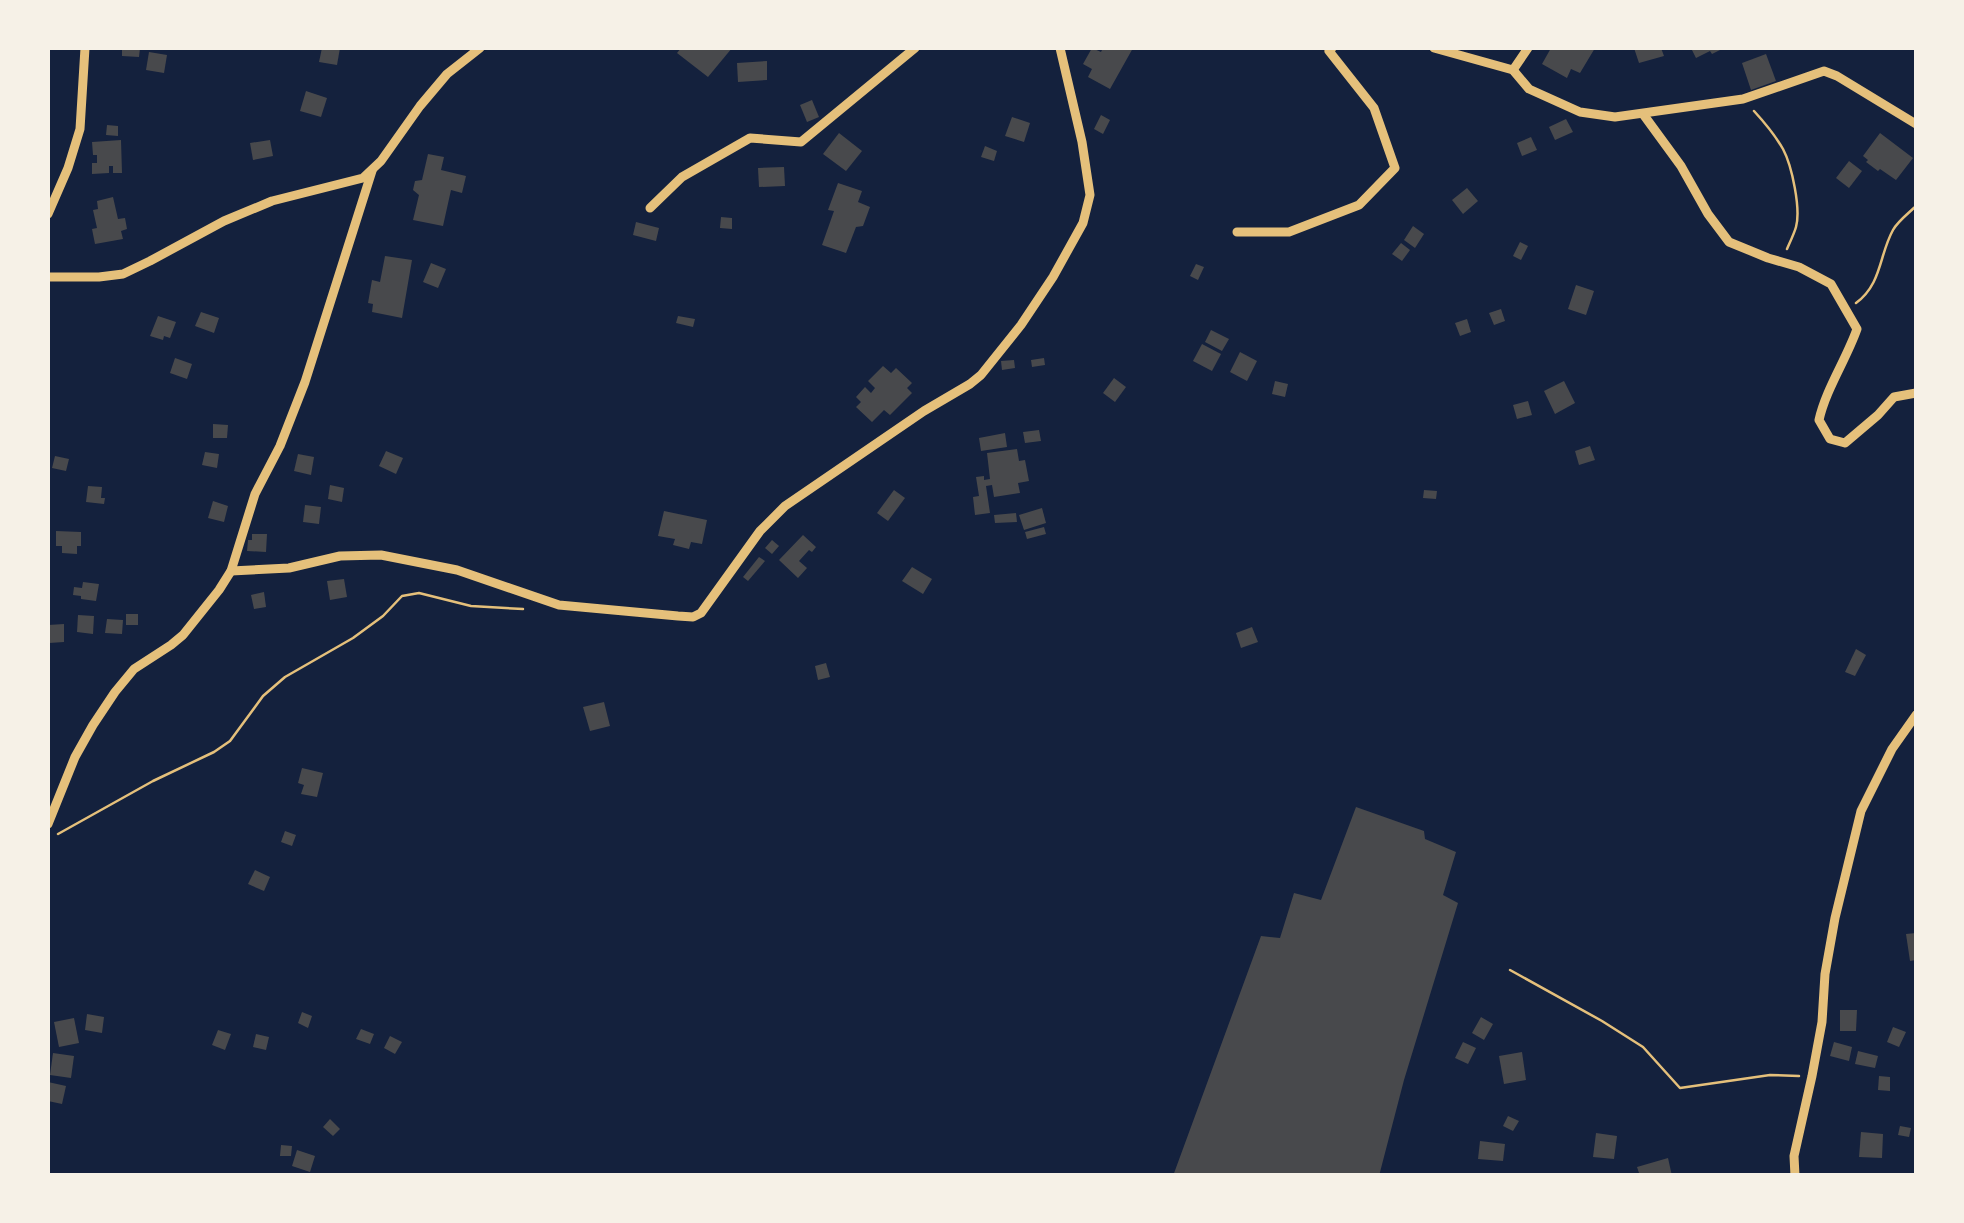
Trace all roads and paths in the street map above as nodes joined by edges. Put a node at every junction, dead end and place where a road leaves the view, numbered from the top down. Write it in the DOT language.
graph roads {
  1 [pos="85,48"];
  2 [pos="480,48"];
  3 [pos="915,48"];
  4 [pos="1060,48"];
  5 [pos="1332,48"];
  6 [pos="1434,48"];
  7 [pos="1528,48"];
  8 [pos="1513,70"];
  9 [pos="1743,99"];
  10 [pos="1643,114"];
  11 [pos="1916,124"];
  12 [pos="372,171"];
  13 [pos="1916,206"];
  14 [pos="650,208"];
  15 [pos="48,214"];
  16 [pos="1237,232"];
  17 [pos="1779,262"];
  18 [pos="48,278"];
  19 [pos="1847,310"];
  20 [pos="1916,393"];
  21 [pos="231,571"];
  22 [pos="531,608"];
  23 [pos="1916,715"];
  24 [pos="48,824"];
  25 [pos="48,840"];
  26 [pos="1510,970"];
  27 [pos="1812,1076"];
  28 [pos="1795,1176"];
  1 -- 15 [label="street"];
  2 -- 12 [label="street"];
  3 -- 14 [label="street"];
  4 -- 21 [label="street"];
  5 -- 16 [label="street"];
  6 -- 8 [label="street"];
  7 -- 8 [label="street"];
  8 -- 10 [label="street"];
  9 -- 10 [label="street"];
  9 -- 11 [label="street"];
  9 -- 17 [label="path"];
  10 -- 17 [label="street"];
  12 -- 18 [label="street"];
  12 -- 21 [label="street"];
  13 -- 19 [label="path"];
  17 -- 19 [label="street"];
  19 -- 20 [label="street"];
  21 -- 24 [label="street"];
  22 -- 25 [label="path"];
  23 -- 27 [label="street"];
  26 -- 27 [label="path"];
  27 -- 28 [label="street"];
}
